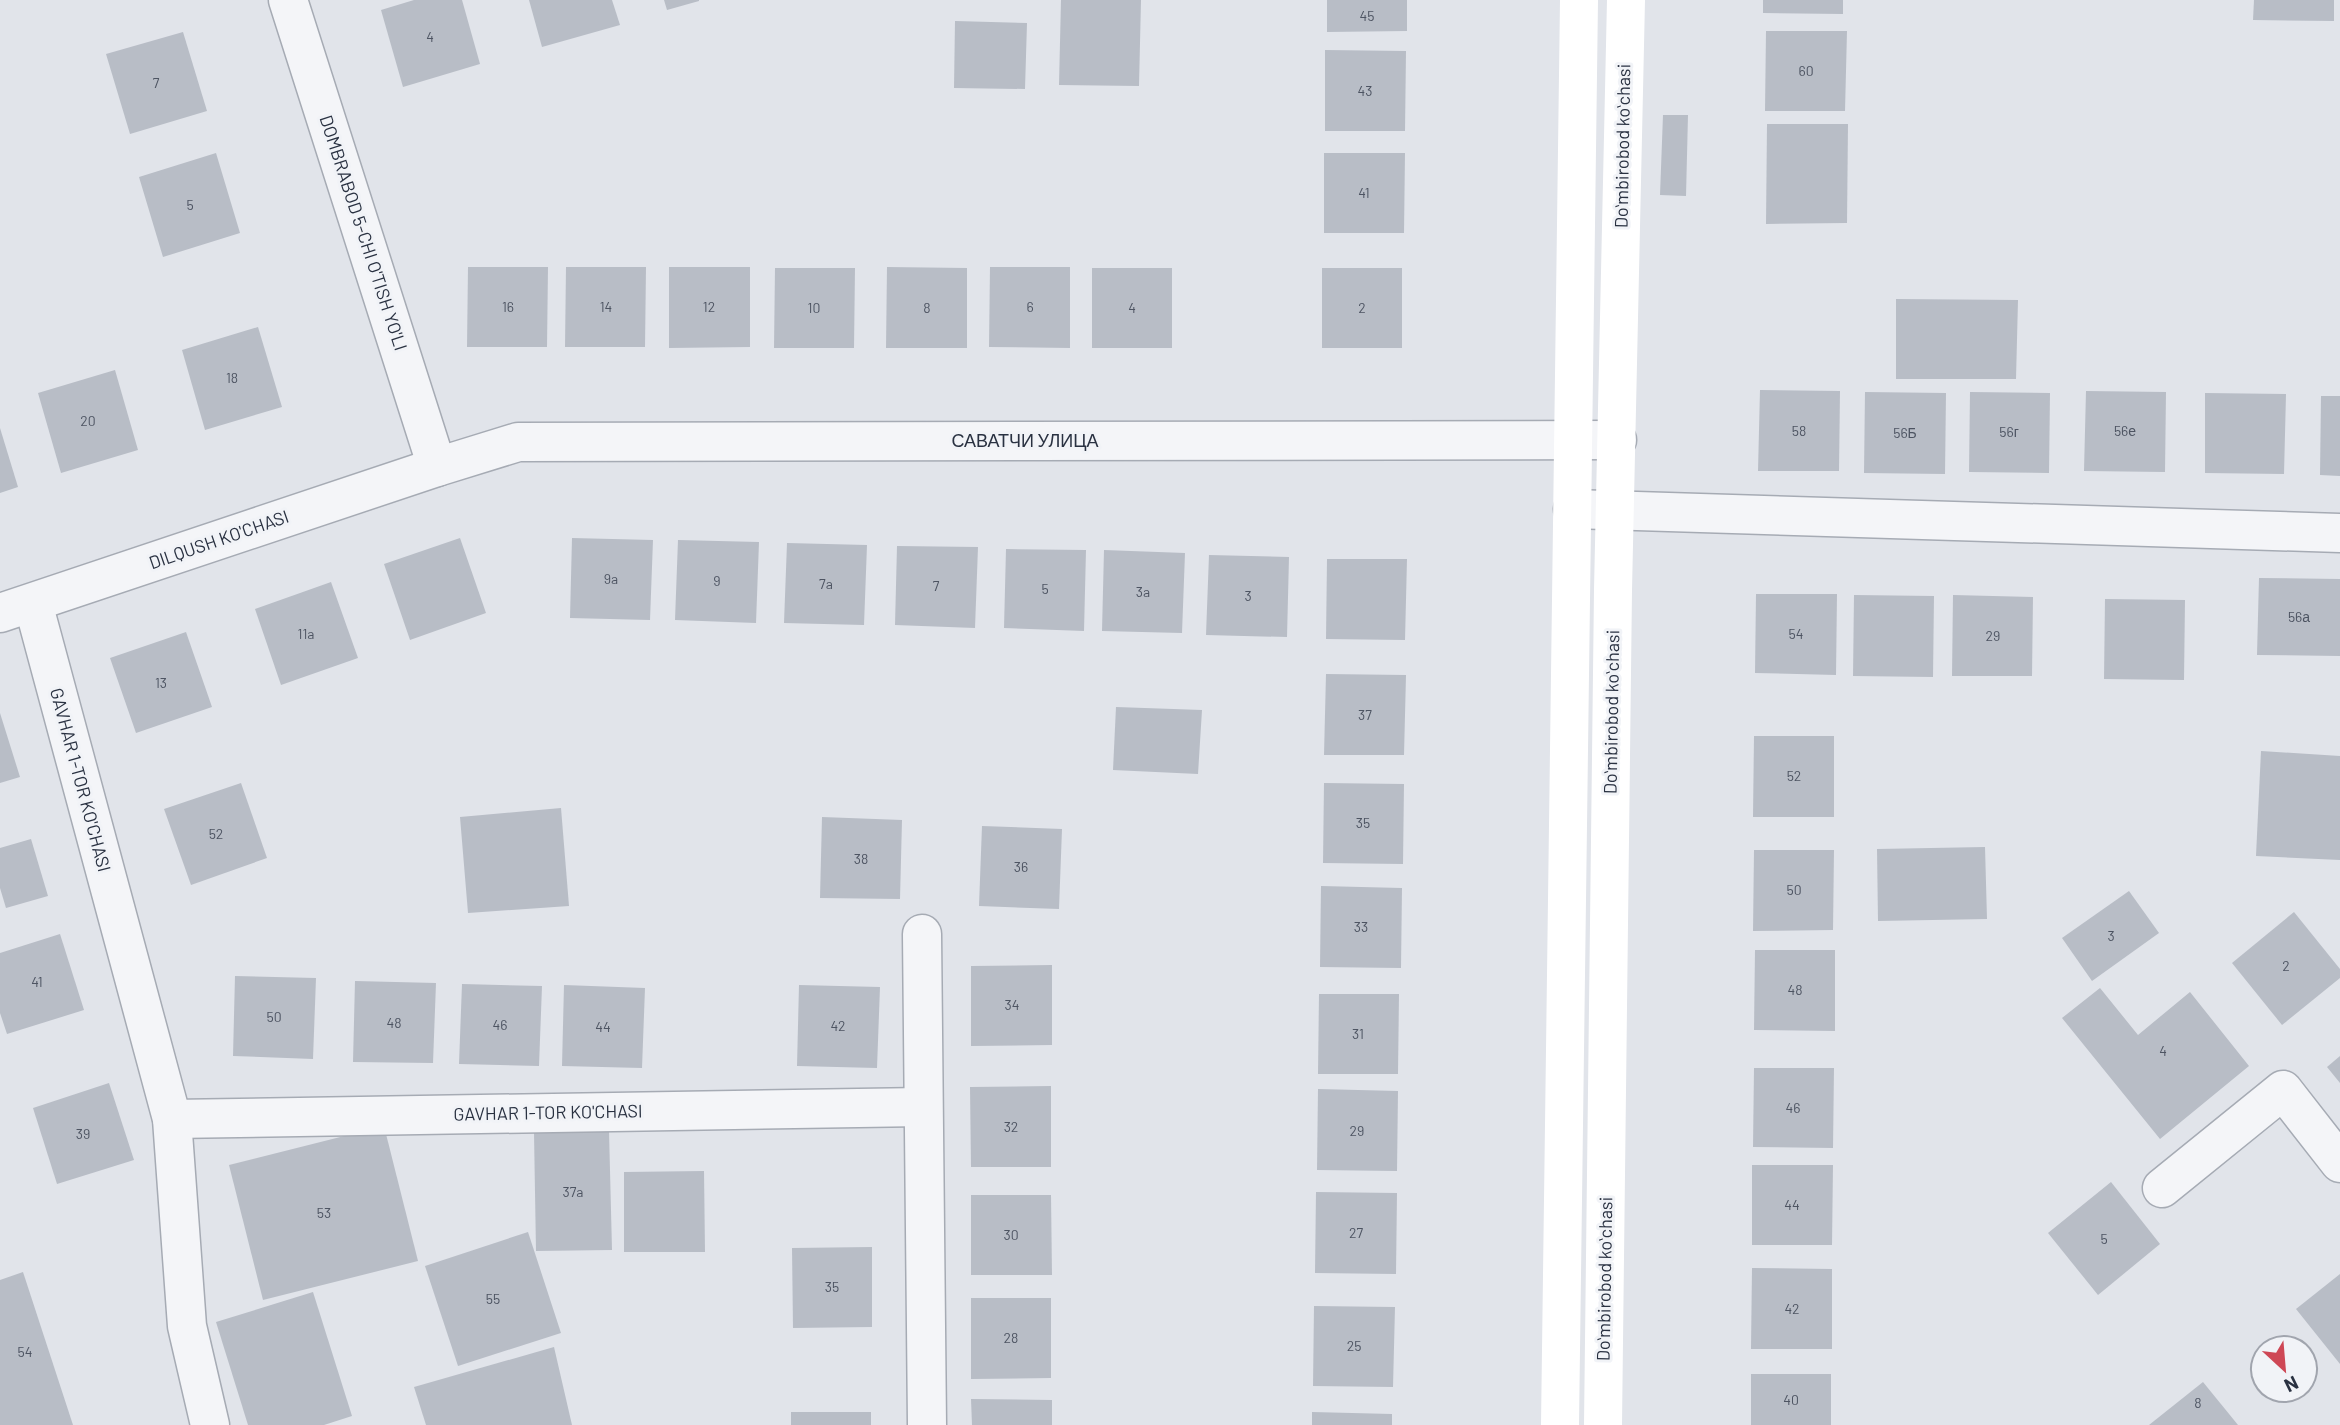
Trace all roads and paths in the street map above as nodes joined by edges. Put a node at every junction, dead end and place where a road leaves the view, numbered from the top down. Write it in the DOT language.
graph roads {
  1 [pos="288,0"];
  2 [pos="1579,0"];
  3 [pos="1626,0"];
  4 [pos="1574,440"];
  5 [pos="1617,440"];
  6 [pos="437,467"];
  7 [pos="1573,509"];
  8 [pos="1615,512"];
  9 [pos="2340,533"];
  10 [pos="16,608"];
  11 [pos="922,934"];
  12 [pos="923,1107"];
  13 [pos="172,1119"];
  14 [pos="2340,1163"];
  15 [pos="2162,1188"];
  16 [pos="211,1425"];
  17 [pos="927,1425"];
  18 [pos="1560,1425"];
  19 [pos="1603,1425"];
  1 -- 6 [label="street, DOMBRABOD 5-CHI O'TISH YO'LI"];
  2 -- 4 [label="main road"];
  3 -- 5 [label="main road, Doʻmbirobod koʻchasi"];
  4 -- 5 [label="street, САВАТЧИ УЛИЦА"];
  4 -- 6 [label="street, САВАТЧИ УЛИЦА"];
  4 -- 7 [label="main road"];
  5 -- 8 [label="main road, Doʻmbirobod koʻchasi"];
  6 -- 10 [label="street, DILQUSH KO'CHASI"];
  7 -- 8 [label="street"];
  7 -- 18 [label="main road"];
  8 -- 9 [label="street"];
  8 -- 19 [label="main road, Doʻmbirobod koʻchasi"];
  10 -- 13 [label="street, GAVHAR 1-TOR KO'CHASI"];
  11 -- 12 [label="street"];
  12 -- 13 [label="street, GAVHAR 1-TOR KO'CHASI"];
  12 -- 17 [label="street"];
  13 -- 16 [label="street, GAVHAR 1-TOR KO'CHASI"];
  14 -- 15 [label="street"];
}
